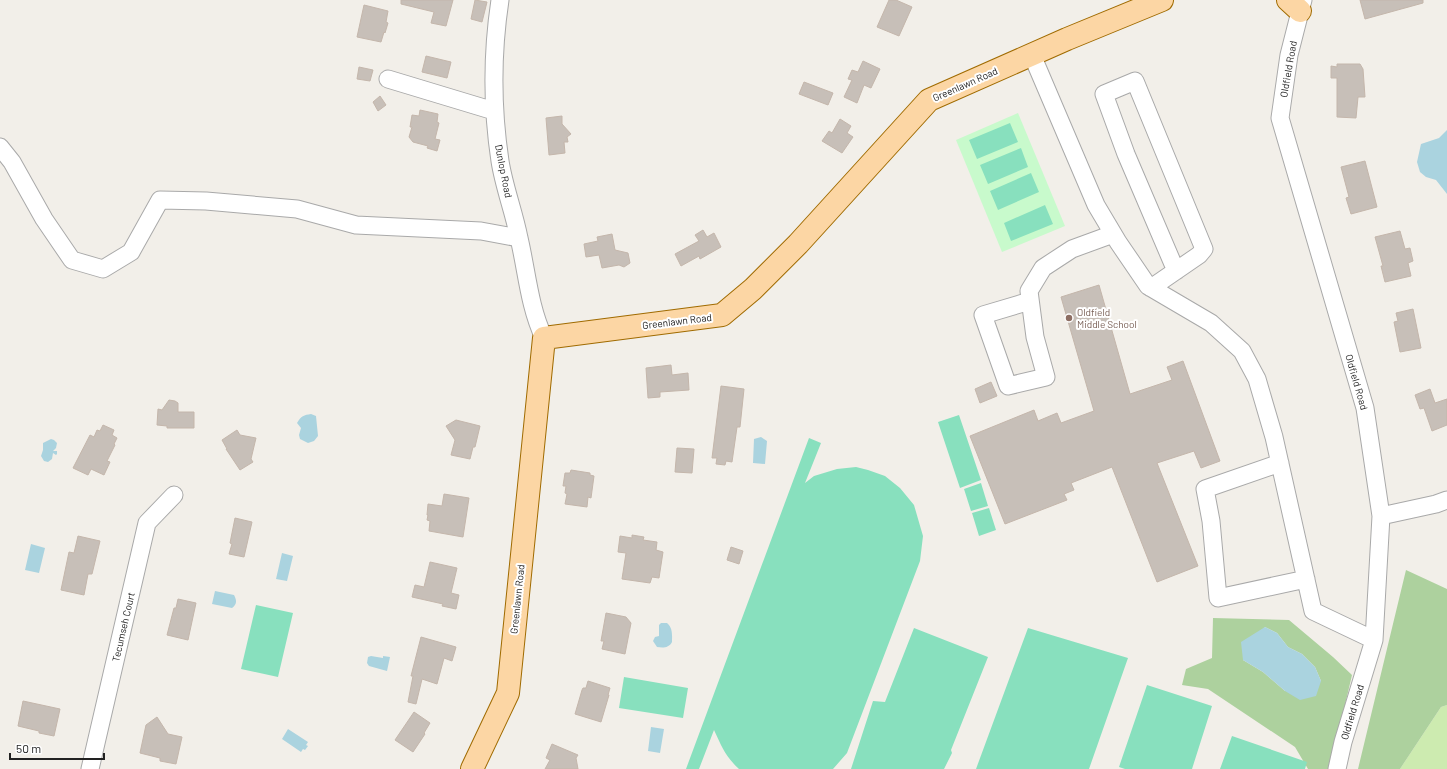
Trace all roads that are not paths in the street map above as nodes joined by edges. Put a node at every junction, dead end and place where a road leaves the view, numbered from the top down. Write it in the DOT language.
graph roads {
  1 [pos="500,0"];
  2 [pos="1162,0"];
  3 [pos="1297,4"];
  4 [pos="1032,54"];
  5 [pos="388,79"];
  6 [pos="494,111"];
  7 [pos="0,147"];
  8 [pos="1113,234"];
  9 [pos="519,238"];
  10 [pos="1176,272"];
  11 [pos="1151,288"];
  12 [pos="1030,301"];
  13 [pos="544,338"];
  14 [pos="1280,462"];
  15 [pos="174,495"];
  16 [pos="1447,500"];
  17 [pos="1381,516"];
  18 [pos="1306,579"];
  19 [pos="1374,640"];
  20 [pos="90,769"];
  21 [pos="472,769"];
  22 [pos="1337,769"];
  1 -- 6 [label="street, Dunlop Road"];
  2 -- 4 [label="main road, Greenlawn Road"];
  3 -- 17 [label="street, Oldfield Road"];
  4 -- 8 [label="street"];
  4 -- 13 [label="main road, Greenlawn Road"];
  5 -- 6 [label="street"];
  6 -- 9 [label="street, Dunlop Road"];
  7 -- 9 [label="street"];
  8 -- 11 [label="street"];
  8 -- 12 [label="street"];
  9 -- 13 [label="street, Dunlop Road"];
  10 -- 10 [label="street"];
  10 -- 11 [label="street"];
  11 -- 14 [label="street"];
  12 -- 12 [label="street"];
  13 -- 21 [label="main road, Greenlawn Road"];
  14 -- 18 [label="street"];
  14 -- 18 [label="street"];
  15 -- 20 [label="street, Tecumseh Court"];
  16 -- 17 [label="street"];
  17 -- 19 [label="street, Oldfield Road"];
  18 -- 19 [label="street"];
  19 -- 22 [label="street, Oldfield Road"];
}
